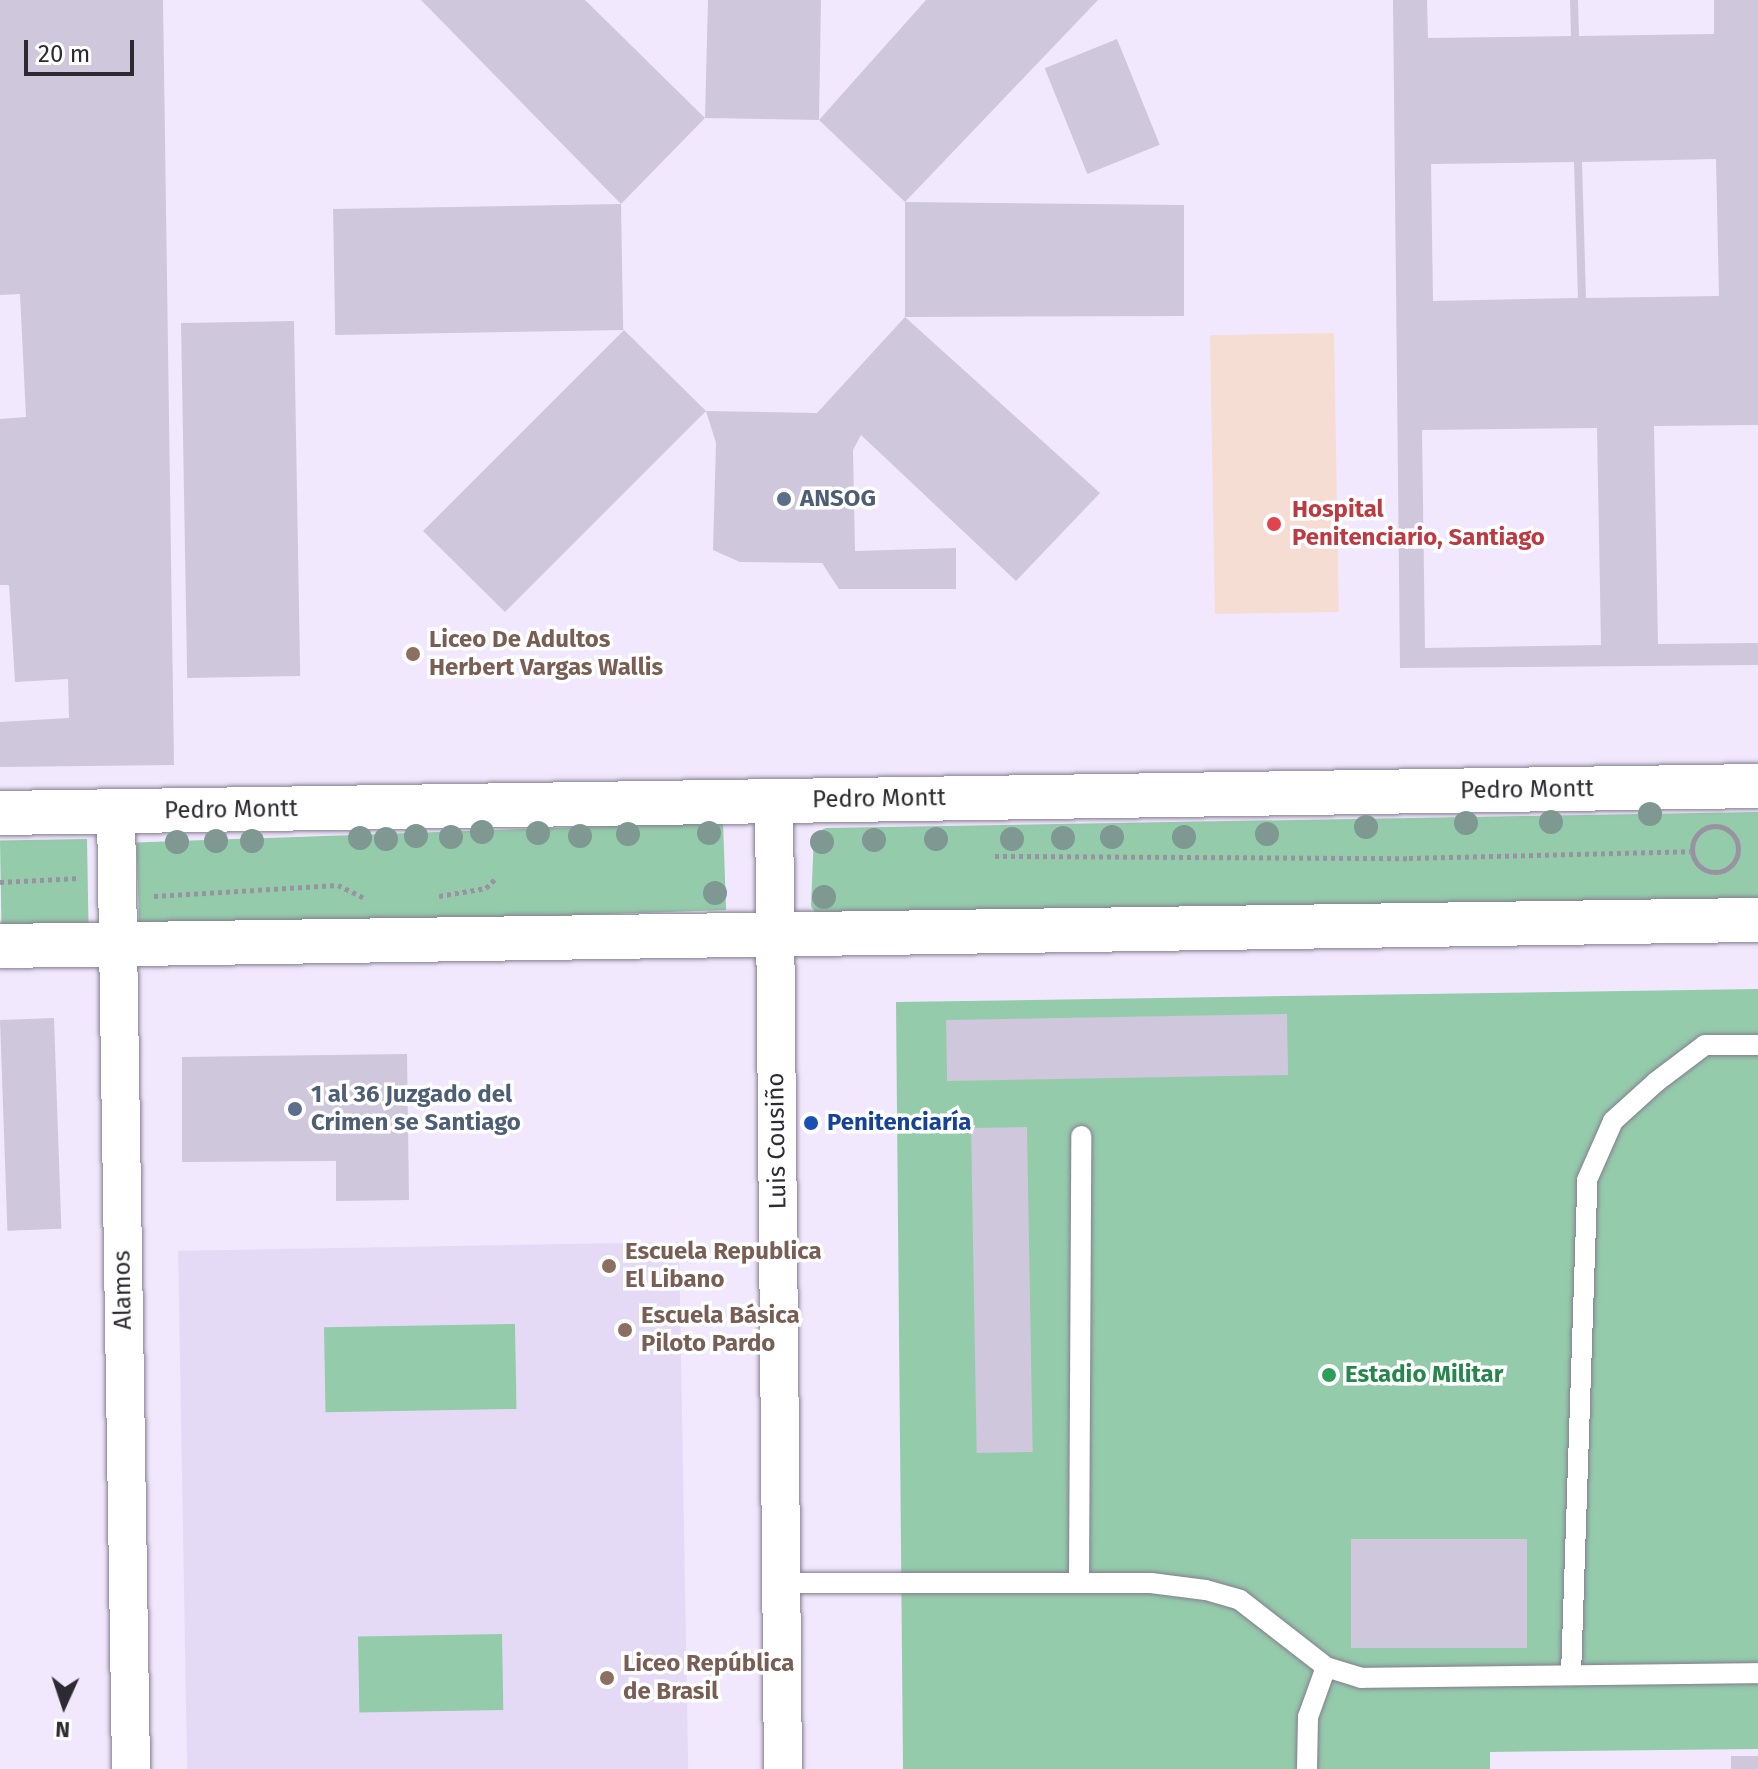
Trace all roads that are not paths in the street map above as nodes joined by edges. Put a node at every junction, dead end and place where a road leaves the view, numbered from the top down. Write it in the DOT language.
graph roads {
  1 [pos="1758,786"];
  2 [pos="774,801"];
  3 [pos="116,812"];
  4 [pos="0,813"];
  5 [pos="1758,920"];
  6 [pos="775,933"];
  7 [pos="118,944"];
  8 [pos="0,946"];
  9 [pos="1758,1045"];
  10 [pos="1081,1136"];
  11 [pos="781,1583"];
  12 [pos="1079,1583"];
  13 [pos="1326,1667"];
  14 [pos="1758,1673"];
  15 [pos="1571,1675"];
  16 [pos="131,1769"];
  17 [pos="783,1769"];
  18 [pos="1307,1769"];
  1 -- 2 [label="street, Pedro Montt"];
  2 -- 3 [label="street, Pedro Montt"];
  2 -- 6 [label="street, Luis Cousiño"];
  3 -- 4 [label="street, Pedro Montt"];
  3 -- 7 [label="street, Alamos"];
  5 -- 6 [label="street"];
  6 -- 7 [label="street"];
  6 -- 11 [label="street, Luis Cousiño"];
  7 -- 8 [label="street"];
  7 -- 16 [label="street, Alamos"];
  9 -- 15 [label="lane"];
  10 -- 12 [label="lane"];
  11 -- 12 [label="lane"];
  11 -- 17 [label="street, Luis Cousiño"];
  12 -- 13 [label="lane"];
  13 -- 15 [label="lane"];
  13 -- 18 [label="lane"];
  14 -- 15 [label="lane"];
}
